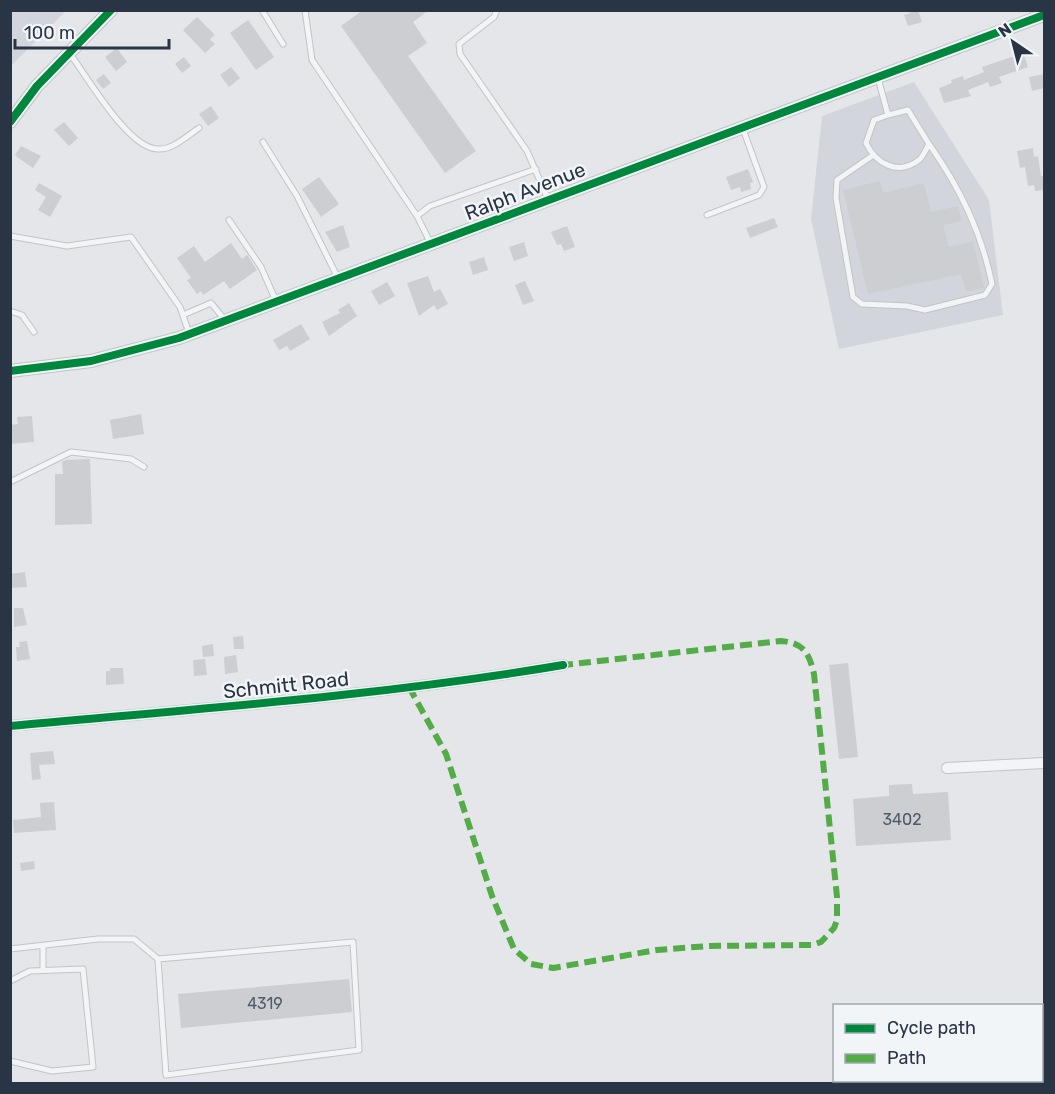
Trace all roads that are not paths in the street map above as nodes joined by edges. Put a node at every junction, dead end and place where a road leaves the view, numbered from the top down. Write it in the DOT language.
graph roads {
  1 [pos="111,10"];
  2 [pos="262,10"];
  3 [pos="305,10"];
  4 [pos="497,10"];
  5 [pos="1044,15"];
  6 [pos="283,44"];
  7 [pos="69,53"];
  8 [pos="878,77"];
  9 [pos="888,115"];
  10 [pos="10,122"];
  11 [pos="742,127"];
  12 [pos="199,128"];
  13 [pos="263,142"];
  14 [pos="929,144"];
  15 [pos="872,156"];
  16 [pos="537,169"];
  17 [pos="548,200"];
  18 [pos="707,215"];
  19 [pos="417,216"];
  20 [pos="229,220"];
  21 [pos="10,236"];
  22 [pos="431,244"];
  23 [pos="338,279"];
  24 [pos="277,302"];
  25 [pos="10,310"];
  26 [pos="183,315"];
  27 [pos="225,321"];
  28 [pos="34,332"];
  29 [pos="189,334"];
  30 [pos="10,371"];
  31 [pos="144,467"];
  32 [pos="10,482"];
  33 [pos="563,665"];
  34 [pos="10,726"];
  35 [pos="1044,763"];
  36 [pos="947,768"];
  37 [pos="43,946"];
  38 [pos="10,949"];
  39 [pos="158,959"];
  40 [pos="43,970"];
  41 [pos="10,981"];
  42 [pos="10,1061"];
  1 -- 7 [label="street"];
  2 -- 6 [label="lane"];
  3 -- 19 [label="lane"];
  4 -- 16 [label="lane"];
  5 -- 8 [label="street, Ralph Avenue"];
  7 -- 10 [label="street"];
  7 -- 12 [label="lane"];
  8 -- 9 [label="lane"];
  8 -- 11 [label="street, Ralph Avenue"];
  9 -- 14 [label="lane"];
  9 -- 15 [label="lane"];
  11 -- 17 [label="street, Ralph Avenue"];
  11 -- 18 [label="lane"];
  13 -- 23 [label="lane"];
  14 -- 15 [label="lane"];
  14 -- 15 [label="lane"];
  16 -- 17 [label="lane"];
  16 -- 19 [label="lane"];
  17 -- 22 [label="street, Ralph Avenue"];
  19 -- 22 [label="lane"];
  20 -- 24 [label="lane"];
  21 -- 26 [label="lane"];
  22 -- 23 [label="street, Ralph Avenue"];
  23 -- 24 [label="street, Ralph Avenue"];
  24 -- 27 [label="street, Ralph Avenue"];
  25 -- 28 [label="lane"];
  26 -- 27 [label="lane"];
  26 -- 29 [label="lane"];
  27 -- 29 [label="street, Ralph Avenue"];
  29 -- 30 [label="street, Ralph Avenue"];
  31 -- 32 [label="lane"];
  33 -- 34 [label="street, Schmitt Road"];
  35 -- 36 [label="street"];
  37 -- 38 [label="lane"];
  37 -- 39 [label="lane"];
  37 -- 40 [label="lane"];
  39 -- 39 [label="lane"];
  40 -- 41 [label="lane"];
  40 -- 42 [label="lane"];
}
